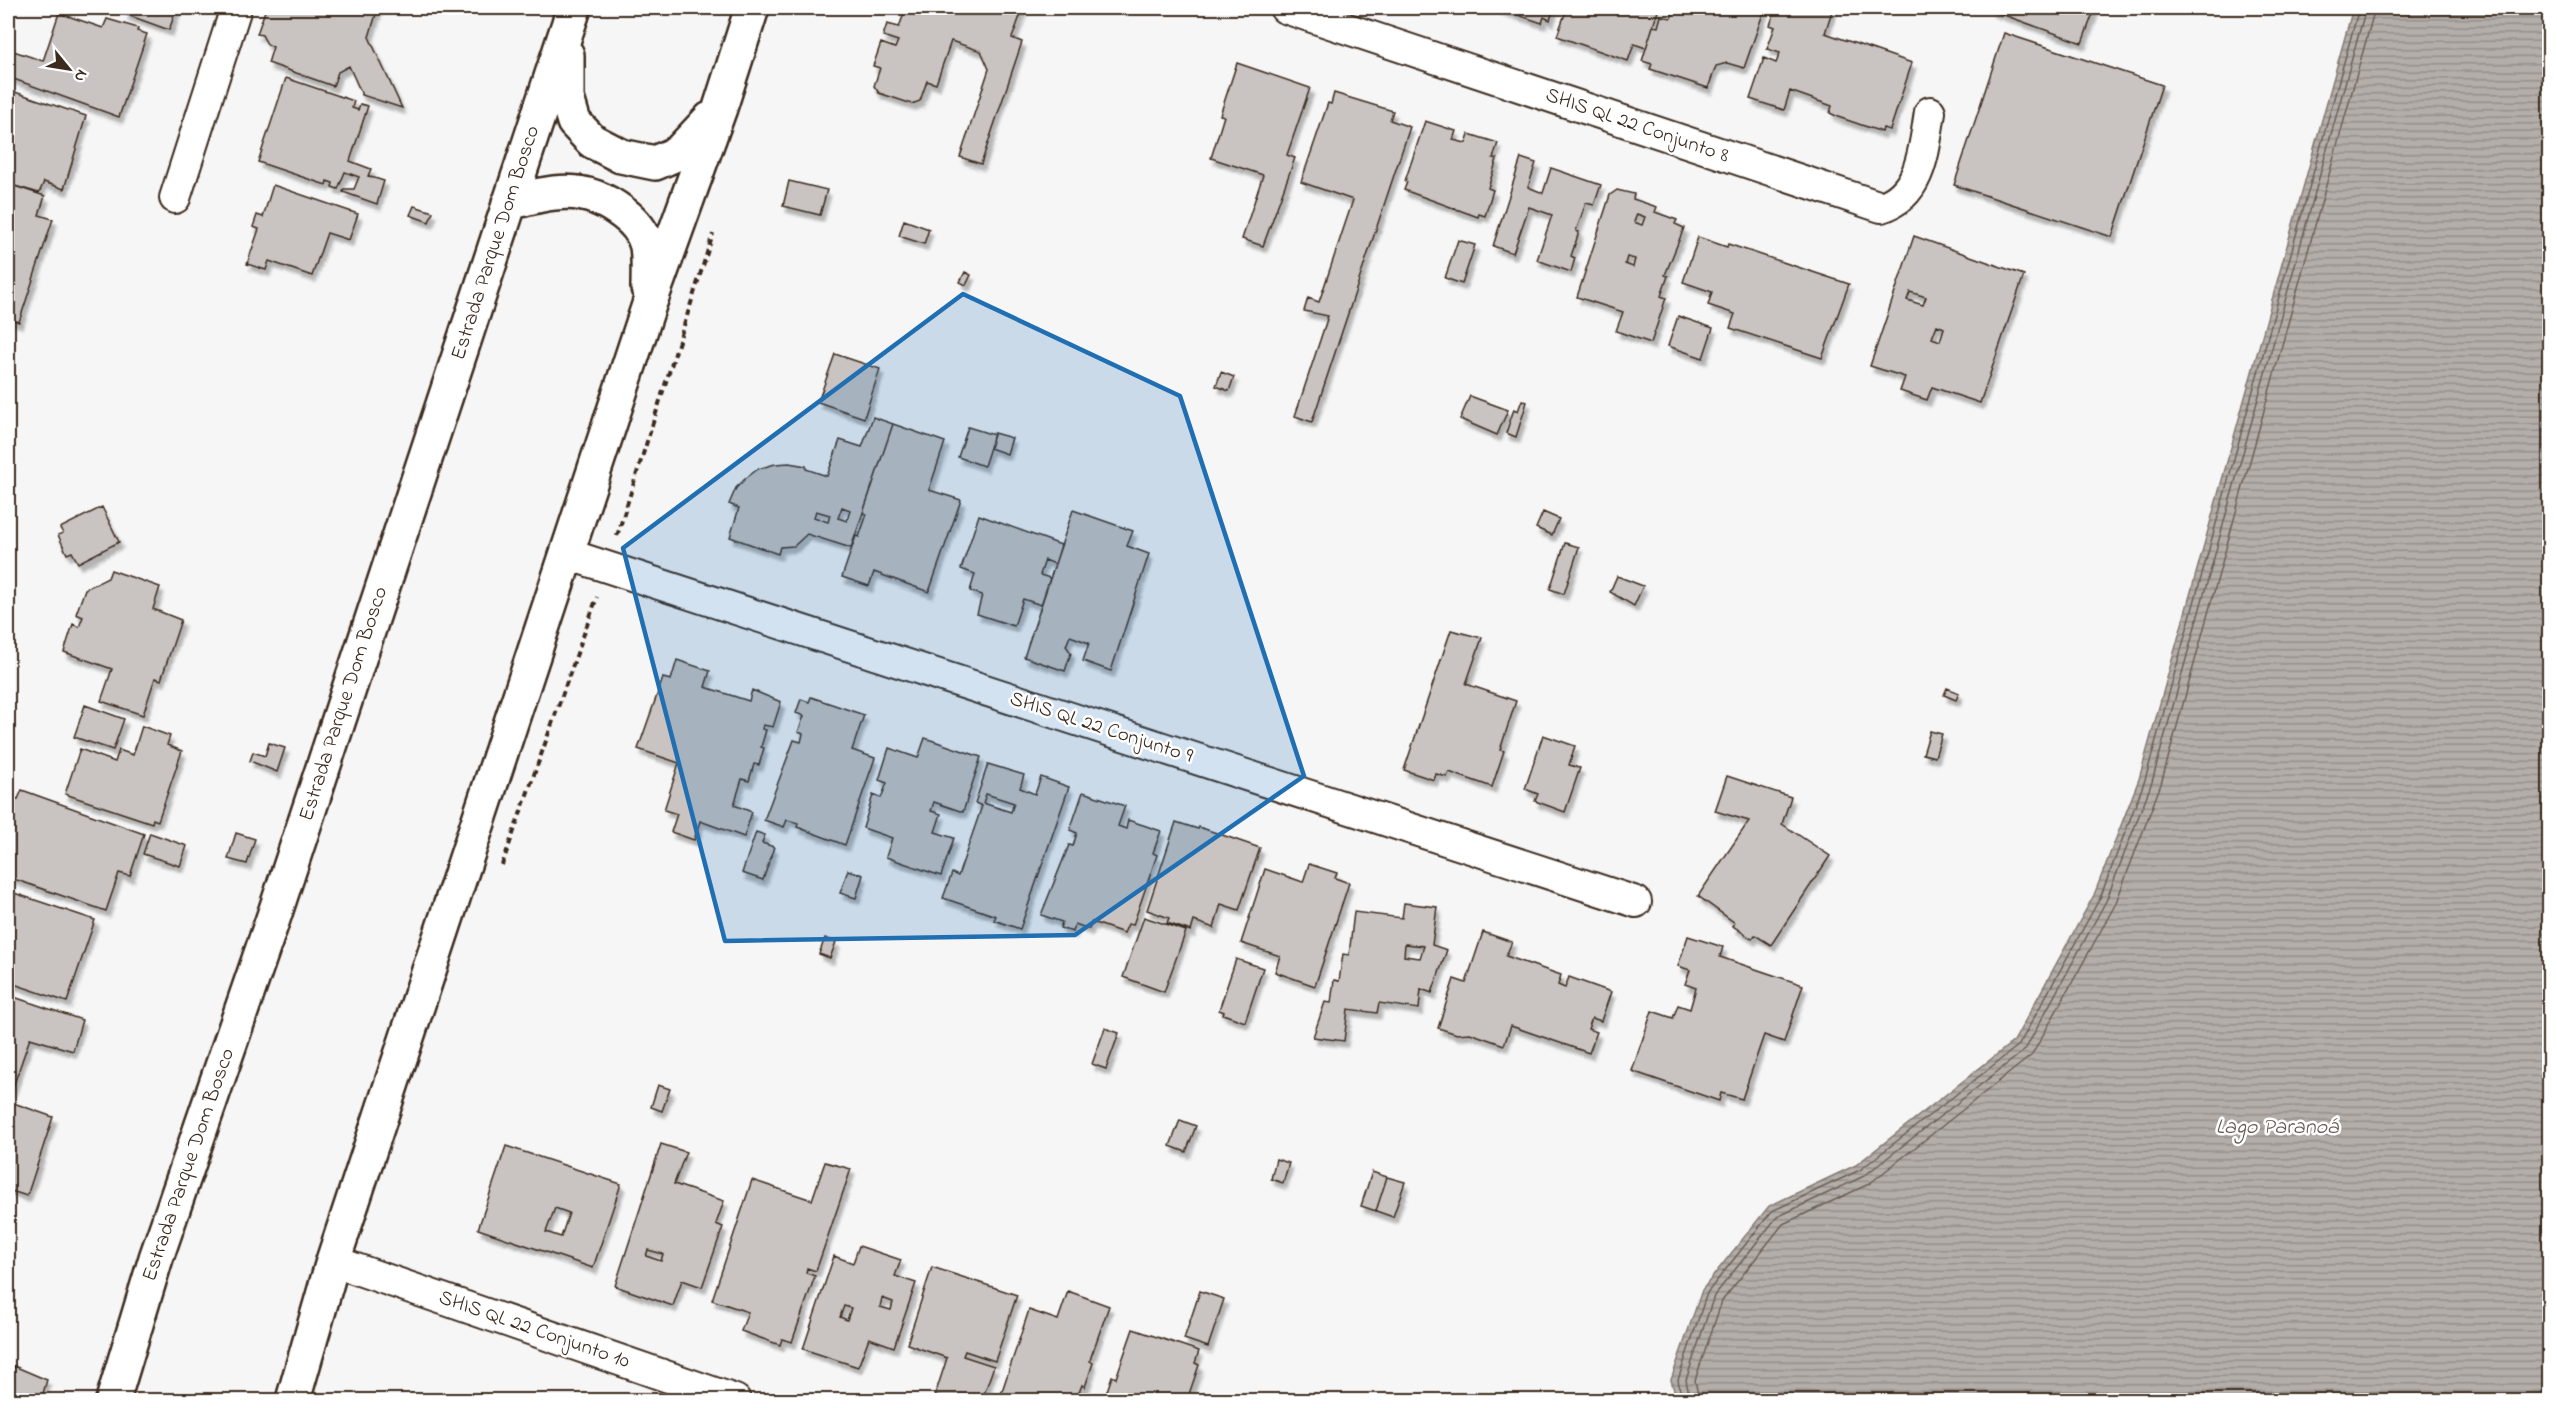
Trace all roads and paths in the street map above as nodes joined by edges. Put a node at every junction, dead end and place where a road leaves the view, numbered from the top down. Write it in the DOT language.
graph roads {
  1 [pos="236,8"];
  2 [pos="752,8"];
  3 [pos="1285,8"];
  4 [pos="571,14"];
  5 [pos="720,108"];
  6 [pos="1930,112"];
  7 [pos="175,198"];
  8 [pos="509,203"];
  9 [pos="649,305"];
  10 [pos="567,554"];
  11 [pos="1636,902"];
  12 [pos="333,1261"];
  13 [pos="113,1401"];
  14 [pos="293,1401"];
  15 [pos="735,1401"];
  1 -- 7 [label="street"];
  2 -- 5 [label="main road"];
  3 -- 6 [label="street, SHIS QL 22 Conjunto 8"];
  4 -- 5 [label="main road"];
  4 -- 8 [label="main road, Estrada Parque Dom Bosco"];
  5 -- 9 [label="main road"];
  8 -- 9 [label="main road"];
  8 -- 13 [label="main road, Estrada Parque Dom Bosco"];
  9 -- 10 [label="main road"];
  10 -- 11 [label="street, SHIS QL 22 Conjunto 9"];
  10 -- 12 [label="main road"];
  12 -- 14 [label="main road"];
  12 -- 15 [label="street, SHIS QL 22 Conjunto 10"];
}
